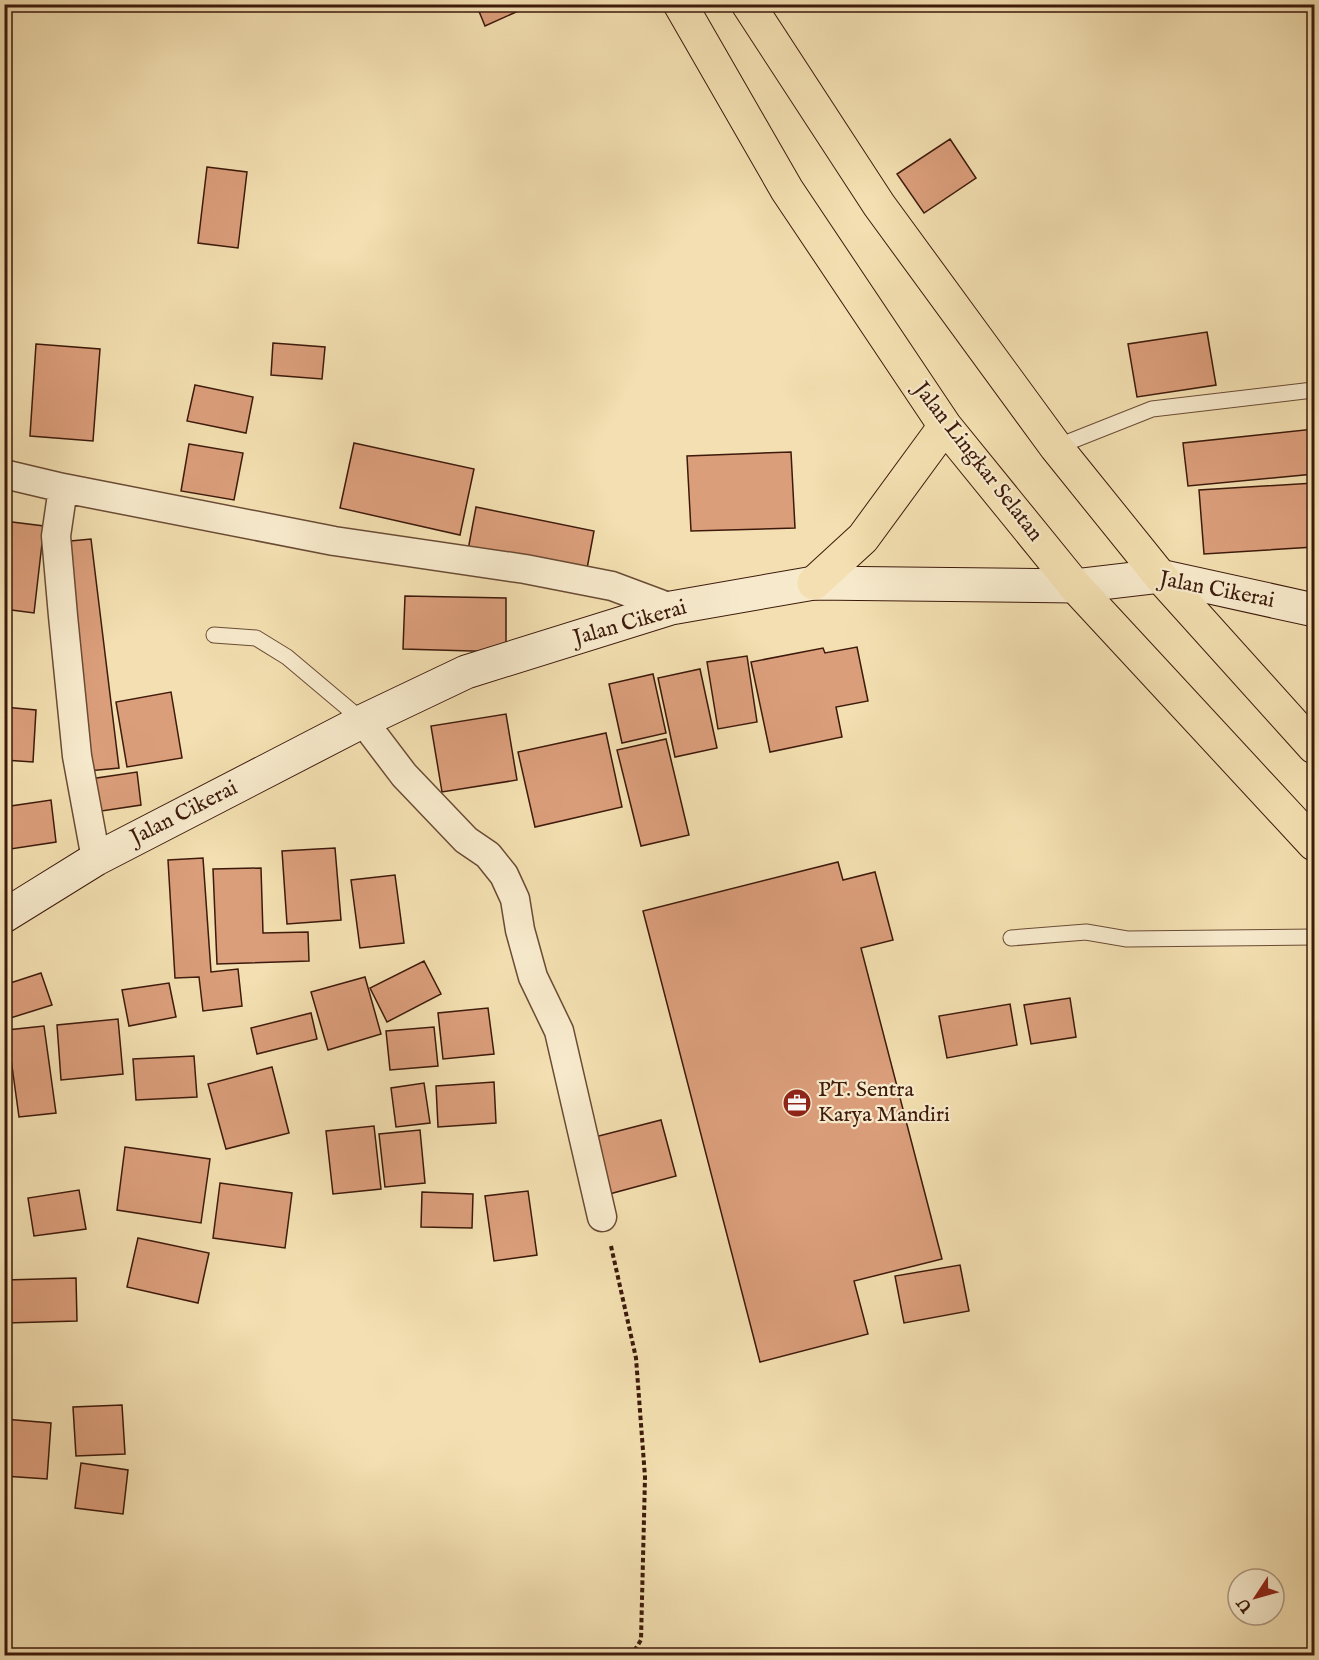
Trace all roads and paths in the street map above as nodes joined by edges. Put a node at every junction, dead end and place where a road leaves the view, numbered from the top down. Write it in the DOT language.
graph roads {
  1 [pos="680,4"];
  2 [pos="748,4"];
  3 [pos="1313,390"];
  4 [pos="945,426"];
  5 [pos="1056,447"];
  6 [pos="4,474"];
  7 [pos="63,488"];
  8 [pos="1160,576"];
  9 [pos="814,583"];
  10 [pos="1075,586"];
  11 [pos="671,608"];
  12 [pos="1314,610"];
  13 [pos="214,635"];
  14 [pos="363,721"];
  15 [pos="1314,747"];
  16 [pos="1314,844"];
  17 [pos="96,859"];
  18 [pos="4,916"];
  19 [pos="1314,937"];
  20 [pos="1011,938"];
  21 [pos="602,1216"];
  22 [pos="631,1656"];
  1 -- 4 [label="highway, Jalan Lingkar Selatan"];
  2 -- 5 [label="highway"];
  3 -- 5 [label="lane"];
  4 -- 9 [label="highway"];
  4 -- 10 [label="highway, Jalan Lingkar Selatan"];
  5 -- 8 [label="highway"];
  6 -- 7 [label="street"];
  7 -- 11 [label="street"];
  7 -- 17 [label="street"];
  8 -- 10 [label="street, Jalan Cikerai"];
  8 -- 12 [label="street, Jalan Cikerai"];
  8 -- 15 [label="highway"];
  9 -- 10 [label="street, Jalan Cikerai"];
  9 -- 11 [label="street, Jalan Cikerai"];
  10 -- 16 [label="highway, Jalan Lingkar Selatan"];
  11 -- 14 [label="street, Jalan Cikerai"];
  13 -- 14 [label="lane"];
  14 -- 17 [label="street, Jalan Cikerai"];
  14 -- 21 [label="street"];
  17 -- 18 [label="street, Jalan Cikerai"];
  19 -- 20 [label="lane"];
  21 -- 22 [label="path"];
}
